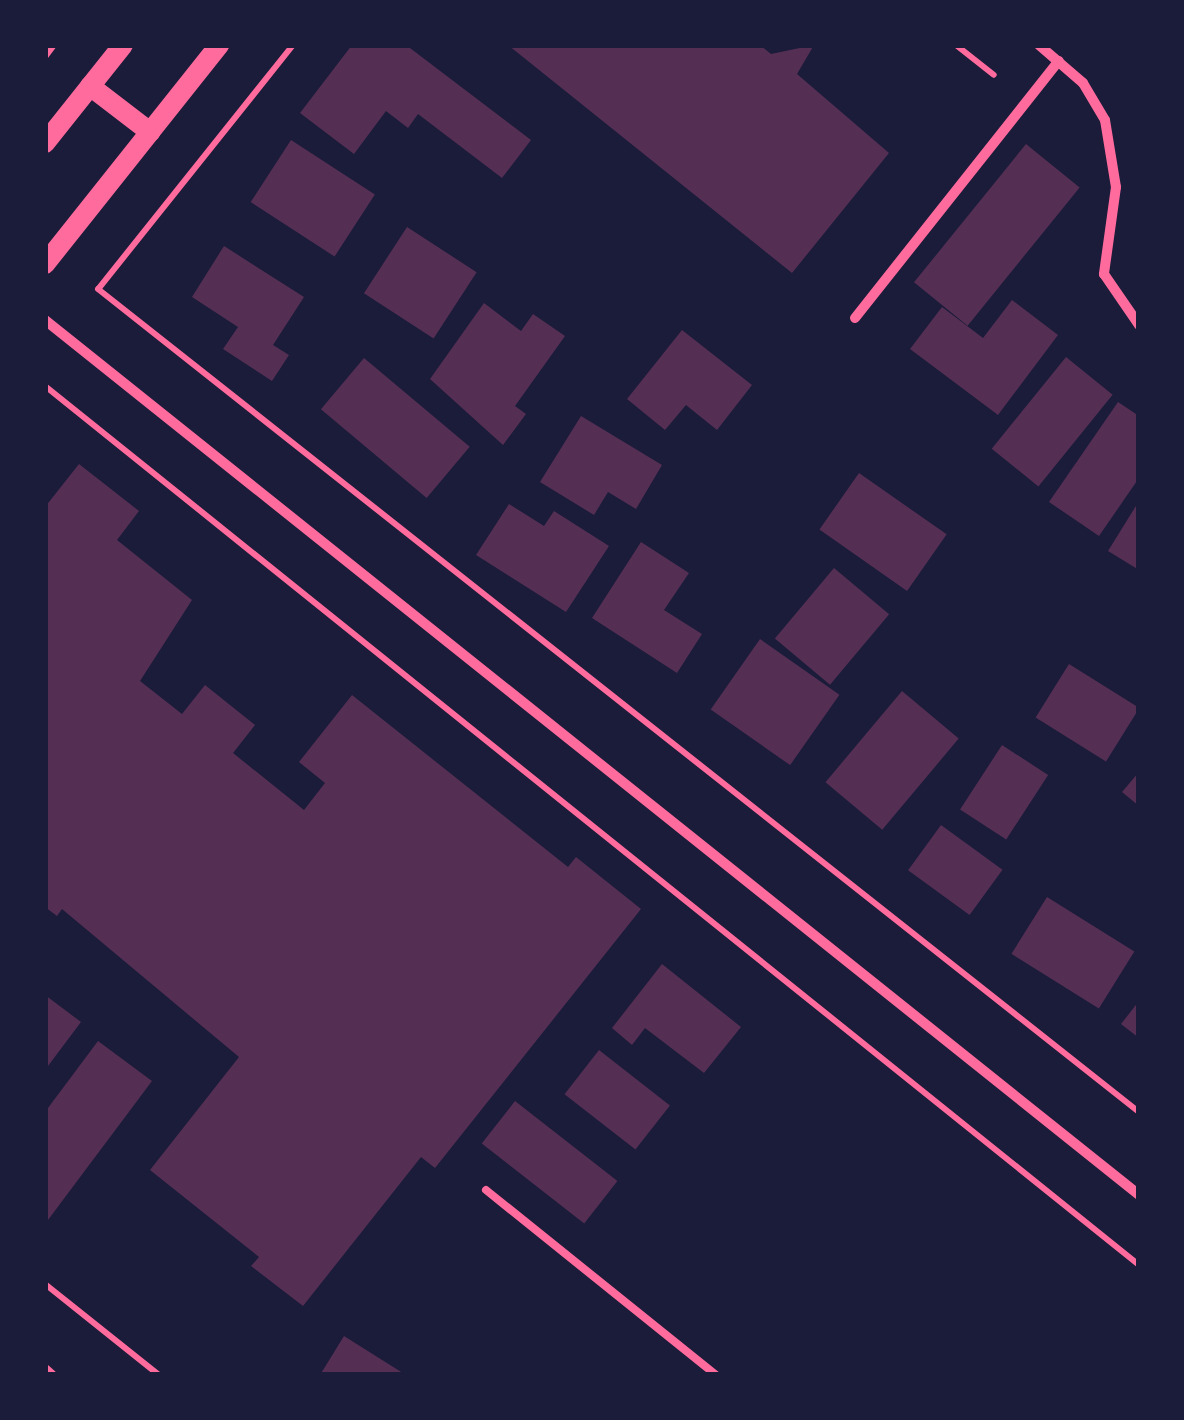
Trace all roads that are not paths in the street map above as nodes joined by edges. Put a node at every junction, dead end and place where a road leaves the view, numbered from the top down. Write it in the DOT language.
graph roads {
  1 [pos="123,45"];
  2 [pos="220,45"];
  3 [pos="1039,45"];
  4 [pos="1059,61"];
  5 [pos="90,86"];
  6 [pos="150,132"];
  7 [pos="45,143"];
  8 [pos="45,264"];
  9 [pos="855,318"];
  10 [pos="45,320"];
  11 [pos="1139,325"];
  12 [pos="486,1190"];
  13 [pos="1139,1195"];
  14 [pos="45,1369"];
  15 [pos="52,1375"];
  16 [pos="716,1375"];
  1 -- 5 [label="main road"];
  2 -- 6 [label="main road"];
  3 -- 4 [label="street"];
  4 -- 9 [label="street"];
  4 -- 11 [label="street"];
  5 -- 6 [label="main road"];
  5 -- 7 [label="main road"];
  6 -- 8 [label="main road"];
  10 -- 13 [label="street"];
  12 -- 16 [label="lane"];
  14 -- 15 [label="street"];
}
